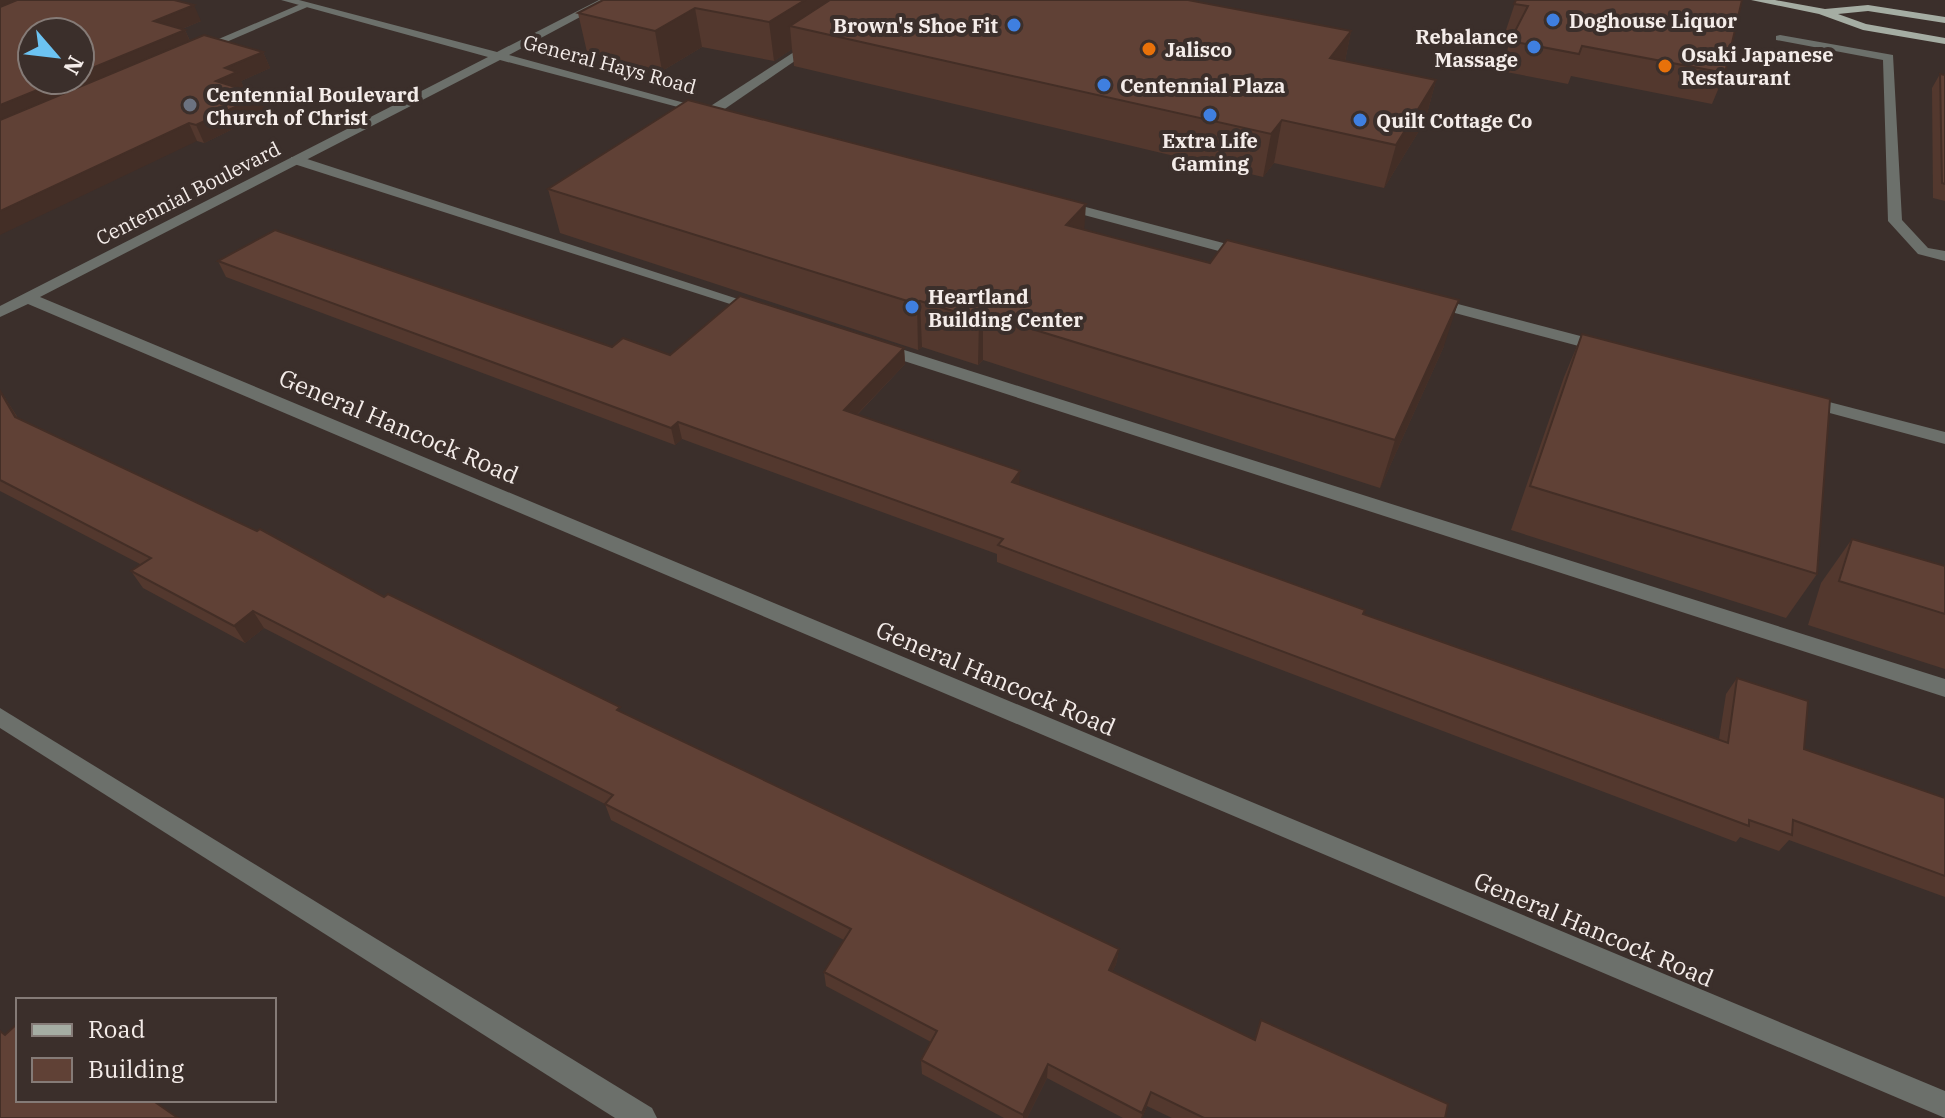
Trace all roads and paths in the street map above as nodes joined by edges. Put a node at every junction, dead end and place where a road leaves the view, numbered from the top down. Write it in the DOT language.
graph roads {
  1 [pos="286,0"];
  2 [pos="607,0"];
  3 [pos="1756,0"];
  4 [pos="307,5"];
  5 [pos="1821,11"];
  6 [pos="1945,20"];
  7 [pos="829,34"];
  8 [pos="1780,38"];
  9 [pos="1945,41"];
  10 [pos="191,54"];
  11 [pos="499,56"];
  12 [pos="296,160"];
  13 [pos="1049,201"];
  14 [pos="1945,256"];
  15 [pos="1264,258"];
  16 [pos="28,298"];
  17 [pos="1417,299"];
  18 [pos="0,312"];
  19 [pos="773,313"];
  20 [pos="864,342"];
  21 [pos="1617,351"];
  22 [pos="1783,395"];
  23 [pos="1945,438"];
  24 [pos="1945,688"];
  25 [pos="0,717"];
  26 [pos="1945,1105"];
  27 [pos="642,1118"];
  1 -- 4 [label="street, General Hays Road"];
  2 -- 11 [label="street, Centennial Boulevard"];
  3 -- 5 [label="main road"];
  4 -- 10 [label="street"];
  4 -- 11 [label="street, General Hays Road"];
  5 -- 6 [label="main road"];
  5 -- 9 [label="main road"];
  7 -- 11 [label="street, General Hays Road"];
  8 -- 14 [label="street"];
  11 -- 12 [label="street, Centennial Boulevard"];
  12 -- 16 [label="street, Centennial Boulevard"];
  12 -- 19 [label="street"];
  13 -- 15 [label="street"];
  16 -- 18 [label="street, Centennial Boulevard"];
  16 -- 26 [label="street, General Hancock Road"];
  17 -- 21 [label="street"];
  20 -- 24 [label="street"];
  22 -- 23 [label="street"];
  25 -- 27 [label="street"];
}
